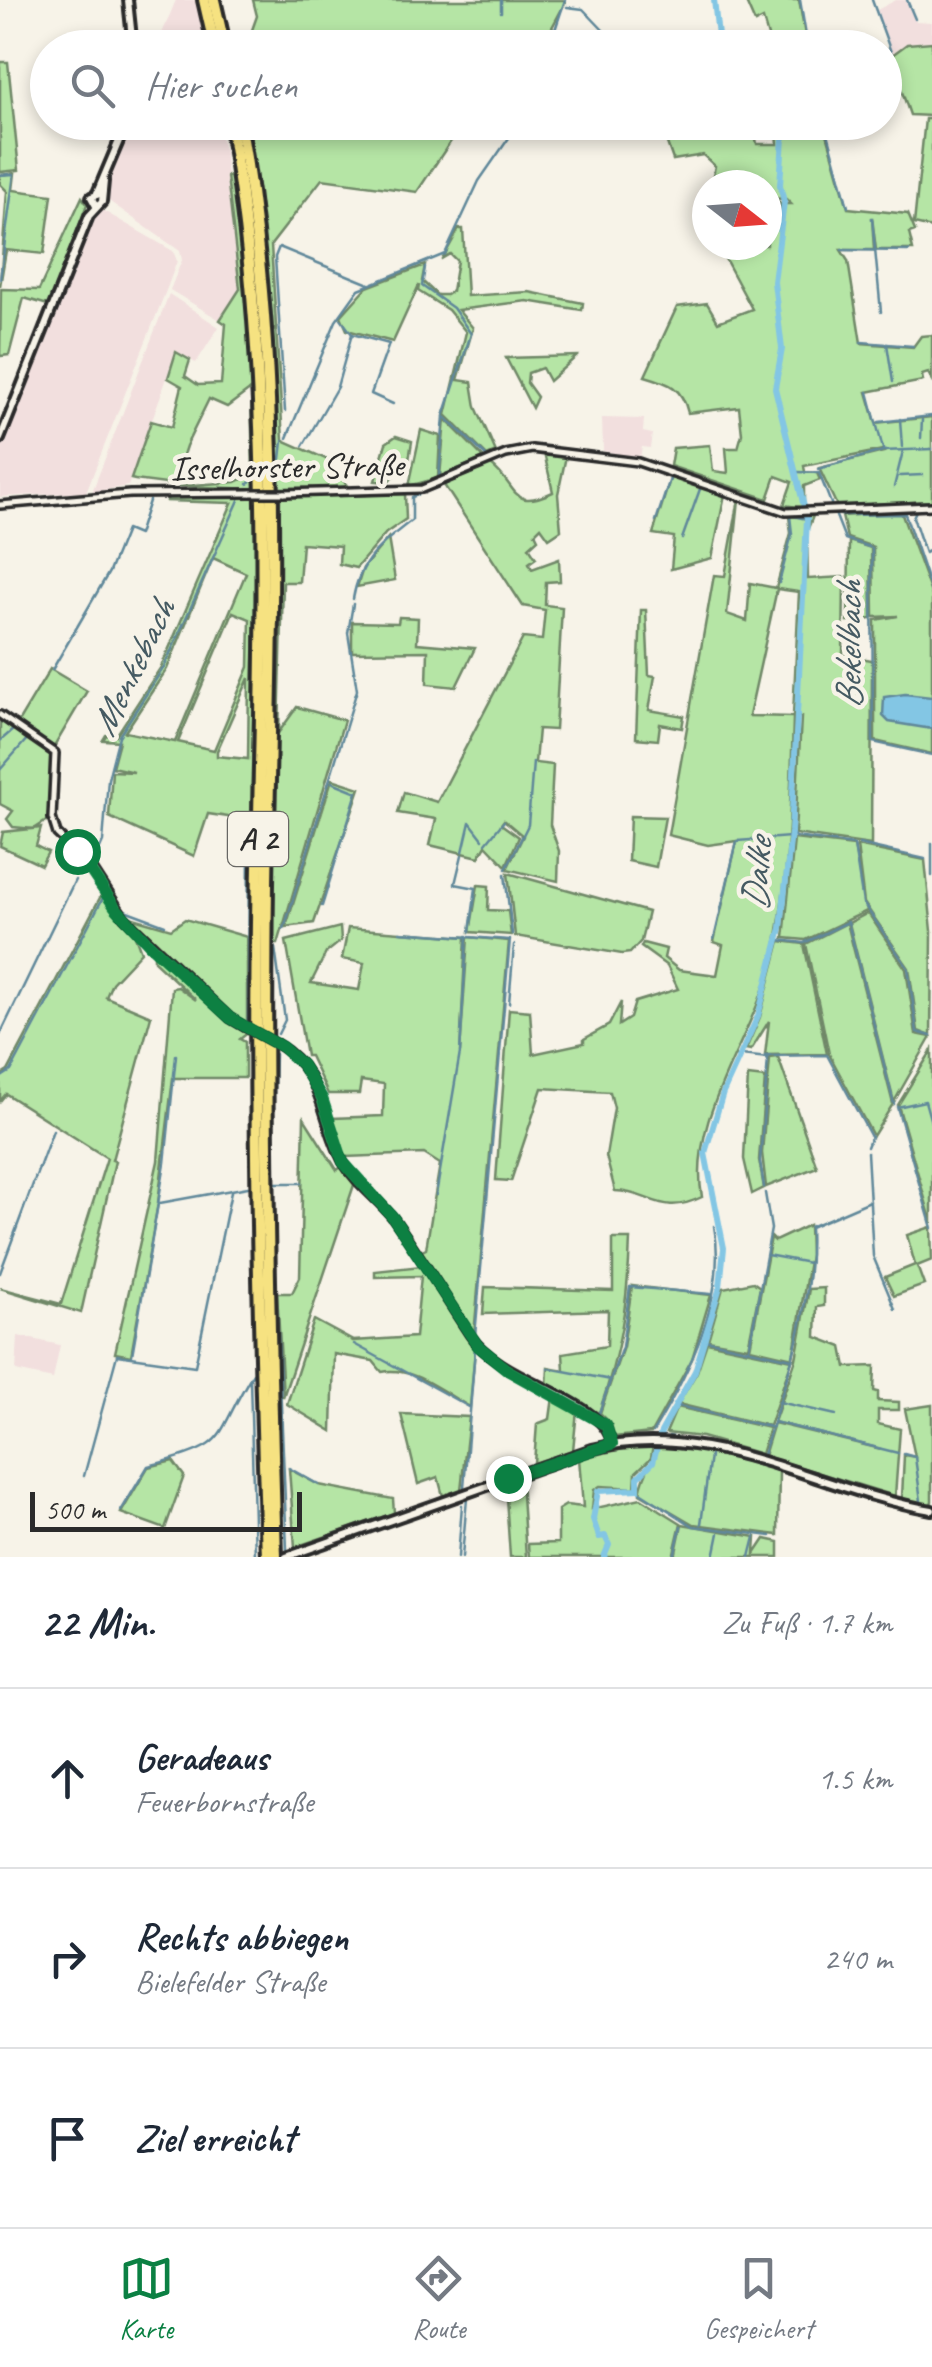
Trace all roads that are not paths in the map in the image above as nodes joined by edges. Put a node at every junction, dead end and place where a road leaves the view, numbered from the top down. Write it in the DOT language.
graph roads {
  1 [pos="128,0"];
  2 [pos="204,0"];
  3 [pos="214,0"];
  4 [pos="131,30"];
  5 [pos="211,30"];
  6 [pos="221,30"];
  7 [pos="120,140"];
  8 [pos="233,140"];
  9 [pos="242,140"];
  10 [pos="0,439"];
  11 [pos="0,505"];
  12 [pos="932,506"];
  13 [pos="0,715"];
  14 [pos="612,1444"];
  15 [pos="932,1510"];
  16 [pos="274,1555"];
  1 -- 4 [label="main road"];
  2 -- 5 [label="highway"];
  3 -- 6 [label="highway"];
  7 -- 10 [label="main road"];
  8 -- 16 [label="highway, A 2"];
  9 -- 16 [label="highway, A 2"];
  11 -- 12 [label="street, Isselhorster Straße, bridge"];
  13 -- 14 [label="street, bridge"];
  14 -- 15 [label="main road"];
  14 -- 16 [label="main road"];
}
